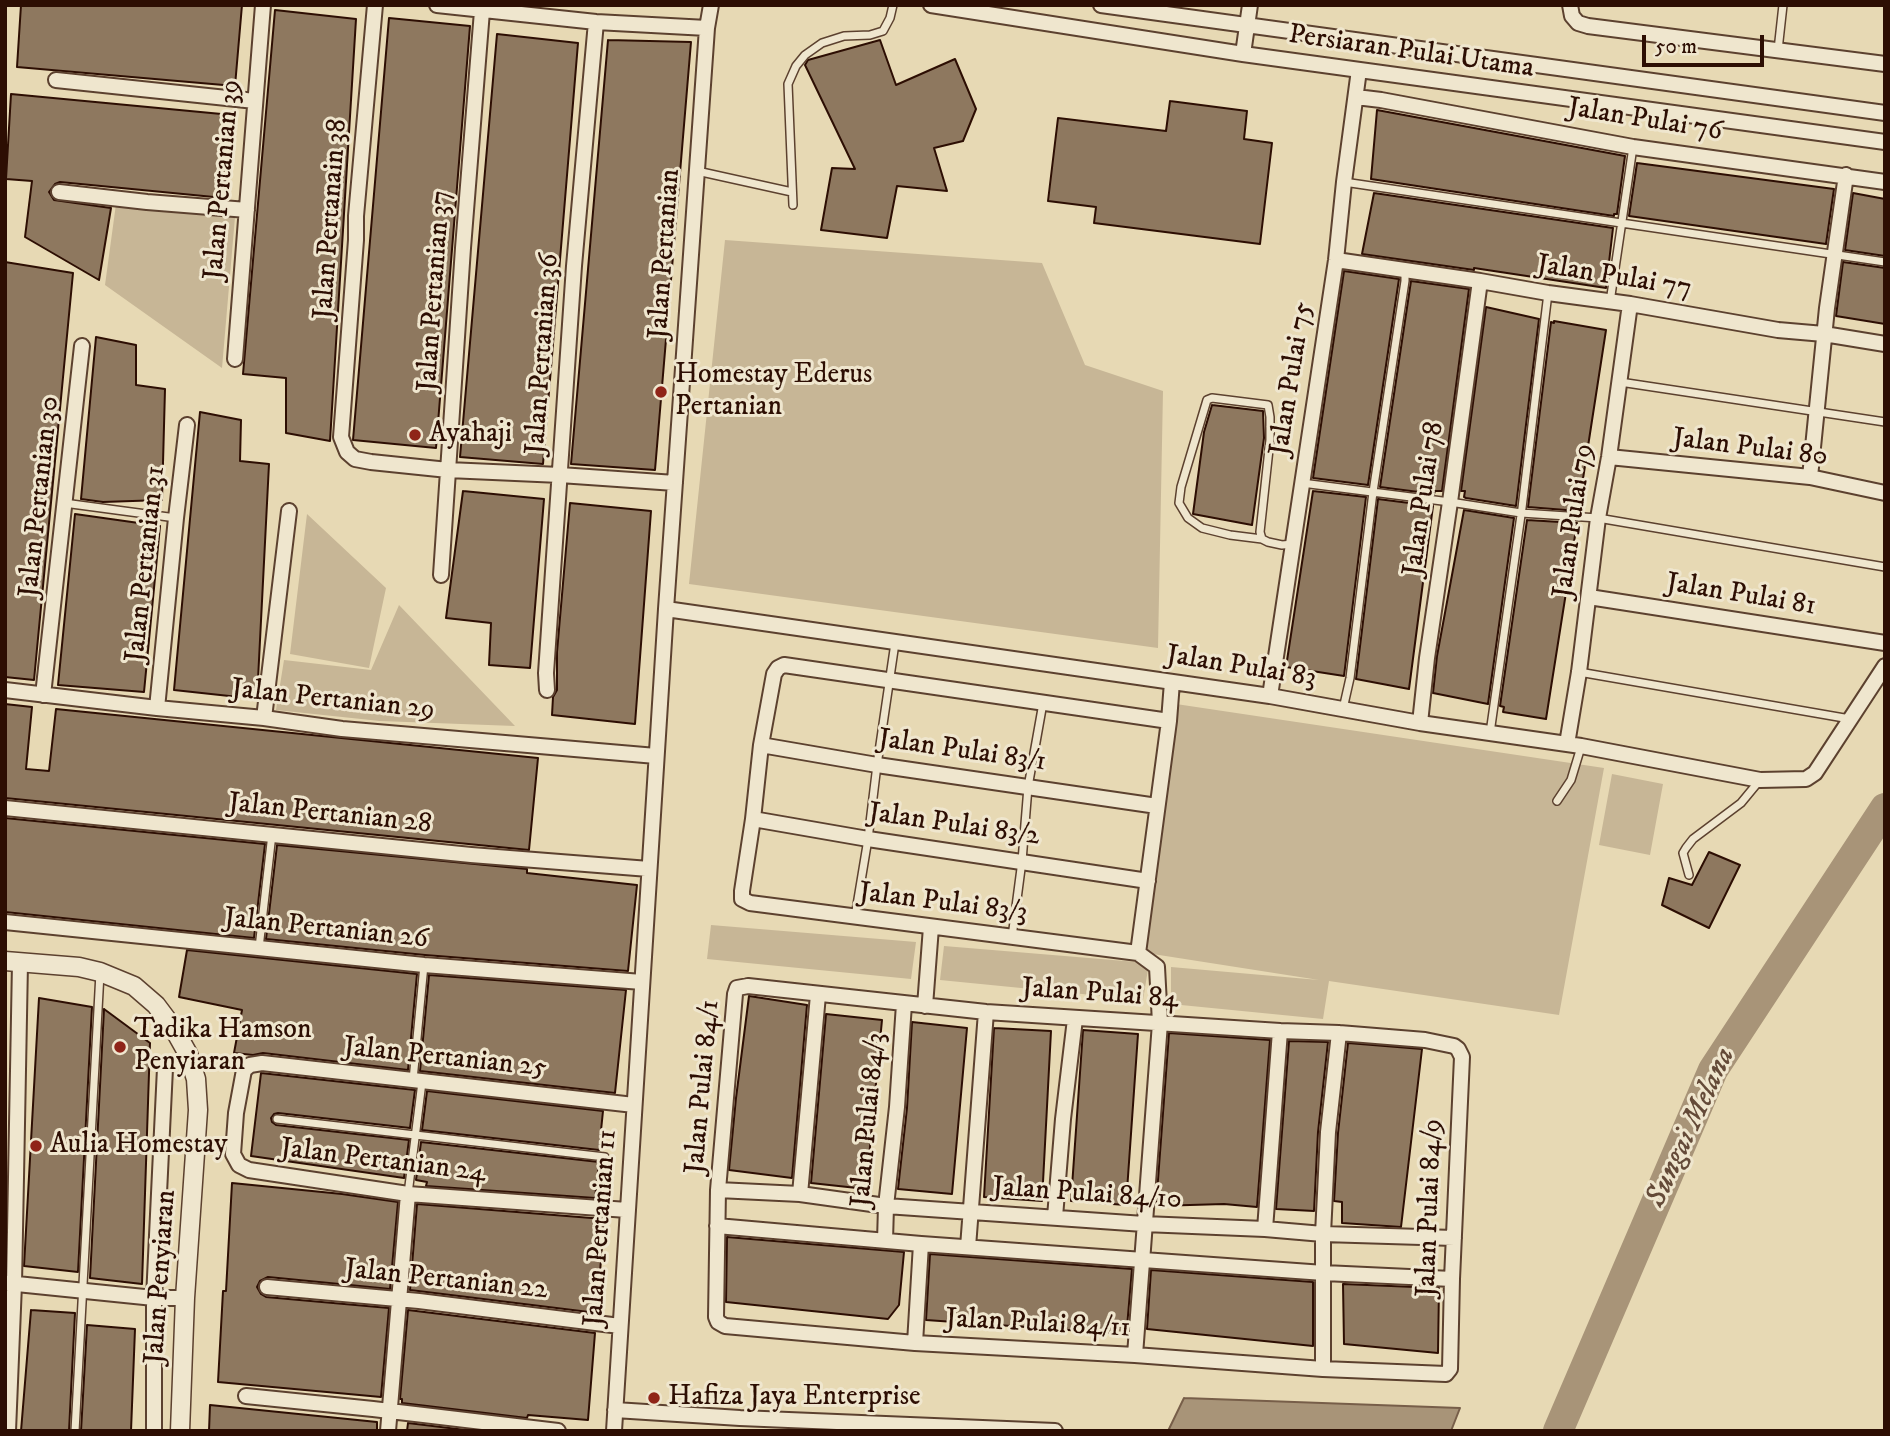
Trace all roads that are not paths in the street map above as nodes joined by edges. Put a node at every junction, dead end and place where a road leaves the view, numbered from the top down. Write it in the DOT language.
graph roads {
  1 [pos="263,5"];
  2 [pos="375,5"];
  3 [pos="437,5"];
  4 [pos="711,5"];
  5 [pos="893,5"];
  6 [pos="931,5"];
  7 [pos="1101,5"];
  8 [pos="1250,5"];
  9 [pos="1570,5"];
  10 [pos="1783,5"];
  11 [pos="482,11"];
  12 [pos="596,22"];
  13 [pos="1247,26"];
  14 [pos="707,28"];
  15 [pos="1778,51"];
  16 [pos="1243,54"];
  17 [pos="1885,64"];
  18 [pos="1359,70"];
  19 [pos="56,80"];
  20 [pos="1356,97"];
  21 [pos="255,101"];
  22 [pos="1885,113"];
  23 [pos="1885,142"];
  24 [pos="1633,146"];
  25 [pos="696,171"];
  26 [pos="1846,175"];
  27 [pos="1344,182"];
  28 [pos="1885,182"];
  29 [pos="59,192"];
  30 [pos="792,192"];
  31 [pos="793,205"];
  32 [pos="247,210"];
  33 [pos="1621,222"];
  34 [pos="1834,254"];
  35 [pos="1336,260"];
  36 [pos="1885,262"];
  37 [pos="1405,270"];
  38 [pos="1480,281"];
  39 [pos="1548,293"];
  40 [pos="1610,302"];
  41 [pos="1630,304"];
  42 [pos="1824,334"];
  43 [pos="1885,344"];
  44 [pos="82,346"];
  45 [pos="235,359"];
  46 [pos="1620,382"];
  47 [pos="1816,412"];
  48 [pos="1885,422"];
  49 [pos="187,425"];
  50 [pos="1609,457"];
  51 [pos="448,470"];
  52 [pos="560,475"];
  53 [pos="1810,477"];
  54 [pos="675,483"];
  55 [pos="1301,483"];
  56 [pos="1373,492"];
  57 [pos="1885,493"];
  58 [pos="1450,502"];
  59 [pos="64,503"];
  60 [pos="289,512"];
  61 [pos="1521,513"];
  62 [pos="176,518"];
  63 [pos="1598,518"];
  64 [pos="1262,539"];
  65 [pos="1293,544"];
  66 [pos="1885,567"];
  67 [pos="441,575"];
  68 [pos="1589,597"];
  69 [pos="666,609"];
  70 [pos="895,642"];
  71 [pos="1885,643"];
  72 [pos="1885,666"];
  73 [pos="1579,672"];
  74 [pos="889,680"];
  75 [pos="1172,682"];
  76 [pos="5,690"];
  77 [pos="547,690"];
  78 [pos="43,695"];
  79 [pos="1270,696"];
  80 [pos="1043,702"];
  81 [pos="157,708"];
  82 [pos="1343,709"];
  83 [pos="264,718"];
  84 [pos="1851,719"];
  85 [pos="1169,721"];
  86 [pos="1420,723"];
  87 [pos="1490,733"];
  88 [pos="761,745"];
  89 [pos="1574,745"];
  90 [pos="656,756"];
  91 [pos="877,765"];
  92 [pos="1760,780"];
  93 [pos="1028,787"];
  94 [pos="1557,801"];
  95 [pos="1157,806"];
  96 [pos="5,808"];
  97 [pos="752,820"];
  98 [pos="272,834"];
  99 [pos="868,839"];
  100 [pos="1022,861"];
  101 [pos="649,869"];
  102 [pos="1689,875"];
  103 [pos="1148,881"];
  104 [pos="855,917"];
  105 [pos="5,922"];
  106 [pos="931,927"];
  107 [pos="1012,937"];
  108 [pos="259,948"];
  109 [pos="1138,953"];
  110 [pos="13,962"];
  111 [pos="424,965"];
  112 [pos="100,972"];
  113 [pos="642,982"];
  114 [pos="737,988"];
  115 [pos="818,995"];
  116 [pos="904,1004"];
  117 [pos="925,1006"];
  118 [pos="986,1012"];
  119 [pos="1075,1018"];
  120 [pos="1160,1023"];
  121 [pos="1280,1031"];
  122 [pos="1339,1033"];
  123 [pos="1458,1049"];
  124 [pos="250,1065"];
  125 [pos="164,1068"];
  126 [pos="417,1082"];
  127 [pos="634,1105"];
  128 [pos="277,1119"];
  129 [pos="415,1136"];
  130 [pos="605,1157"];
  131 [pos="718,1190"];
  132 [pos="408,1194"];
  133 [pos="800,1194"];
  134 [pos="886,1206"];
  135 [pos="627,1210"];
  136 [pos="970,1212"];
  137 [pos="1055,1217"];
  138 [pos="1144,1224"];
  139 [pos="717,1226"];
  140 [pos="1265,1229"];
  141 [pos="1323,1234"];
  142 [pos="1454,1238"];
  143 [pos="885,1241"];
  144 [pos="922,1244"];
  145 [pos="968,1247"];
  146 [pos="1142,1259"];
  147 [pos="1324,1273"];
  148 [pos="1452,1279"];
  149 [pos="10,1283"];
  150 [pos="267,1287"];
  151 [pos="83,1290"];
  152 [pos="154,1297"];
  153 [pos="185,1298"];
  154 [pos="399,1300"];
  155 [pos="620,1326"];
  156 [pos="915,1343"];
  157 [pos="1135,1355"];
  158 [pos="1323,1369"];
  159 [pos="1450,1369"];
  160 [pos="246,1396"];
  161 [pos="615,1410"];
  162 [pos="390,1411"];
  163 [pos="740,1424"];
  164 [pos="8,1431"];
  165 [pos="75,1431"];
  166 [pos="154,1431"];
  167 [pos="180,1431"];
  168 [pos="388,1431"];
  169 [pos="558,1431"];
  170 [pos="614,1431"];
  171 [pos="1055,1431"];
  1 -- 21 [label="street, Jalan Pertanian 39"];
  2 -- 51 [label="street, Jalan Pertanain 38"];
  3 -- 11 [label="street"];
  4 -- 14 [label="street, Jalan Pertanian"];
  5 -- 30 [label="lane"];
  6 -- 16 [label="street, Persiaran Pulai Utama"];
  7 -- 13 [label="street, Persiaran Pulai Utama"];
  8 -- 13 [label="street"];
  9 -- 15 [label="street"];
  10 -- 15 [label="lane"];
  11 -- 12 [label="street"];
  11 -- 51 [label="street, Jalan Pertanian 37"];
  12 -- 14 [label="street"];
  12 -- 52 [label="street, Jalan Pertanian 36"];
  13 -- 16 [label="street"];
  13 -- 22 [label="street, Persiaran Pulai Utama"];
  14 -- 25 [label="street, Jalan Pertanian"];
  15 -- 17 [label="street"];
  16 -- 18 [label="street, Persiaran Pulai Utama"];
  18 -- 20 [label="street, Jalan Pulai 75"];
  18 -- 23 [label="street, Persiaran Pulai Utama"];
  19 -- 21 [label="street"];
  20 -- 24 [label="street, Jalan Pulai 76"];
  20 -- 27 [label="street, Jalan Pulai 75"];
  21 -- 32 [label="street, Jalan Pertanian 39"];
  24 -- 26 [label="street, Jalan Pulai 76"];
  24 -- 33 [label="lane"];
  25 -- 30 [label="lane"];
  25 -- 54 [label="street, Jalan Pertanian"];
  26 -- 28 [label="street, Jalan Pulai 76"];
  26 -- 34 [label="street"];
  27 -- 33 [label="lane"];
  27 -- 35 [label="street, Jalan Pulai 75"];
  29 -- 32 [label="street"];
  30 -- 31 [label="lane"];
  32 -- 45 [label="street, Jalan Pertanian 39"];
  33 -- 34 [label="lane"];
  33 -- 40 [label="lane"];
  34 -- 36 [label="lane"];
  34 -- 42 [label="street"];
  35 -- 37 [label="street, Jalan Pulai 77"];
  35 -- 55 [label="street, Jalan Pulai 75"];
  37 -- 38 [label="street, Jalan Pulai 77"];
  37 -- 56 [label="lane"];
  38 -- 39 [label="street, Jalan Pulai 77"];
  38 -- 58 [label="street, Jalan Pulai 78"];
  39 -- 40 [label="street, Jalan Pulai 77"];
  39 -- 61 [label="lane"];
  40 -- 41 [label="street, Jalan Pulai 77"];
  41 -- 42 [label="street, Jalan Pulai 77"];
  41 -- 46 [label="street, Jalan Pulai 79"];
  42 -- 43 [label="street, Jalan Pulai 77"];
  42 -- 47 [label="street"];
  44 -- 59 [label="street, Jalan Pertanian 30"];
  46 -- 47 [label="lane"];
  46 -- 50 [label="street, Jalan Pulai 79"];
  47 -- 48 [label="lane"];
  47 -- 53 [label="street"];
  49 -- 62 [label="street, Jalan Pertanian 31"];
  50 -- 53 [label="street, Jalan Pulai 80"];
  50 -- 63 [label="street, Jalan Pulai 79"];
  51 -- 52 [label="street"];
  51 -- 67 [label="street, Jalan Pertanian 37"];
  52 -- 54 [label="street"];
  52 -- 77 [label="street, Jalan Pertanian 36"];
  53 -- 57 [label="street, Jalan Pulai 80"];
  54 -- 69 [label="street, Jalan Pertanian"];
  55 -- 56 [label="lane"];
  55 -- 65 [label="street, Jalan Pulai 75"];
  56 -- 58 [label="lane"];
  56 -- 82 [label="lane"];
  58 -- 61 [label="lane"];
  58 -- 86 [label="street, Jalan Pulai 78"];
  59 -- 62 [label="lane"];
  59 -- 78 [label="street, Jalan Pertanian 30"];
  60 -- 83 [label="street"];
  61 -- 63 [label="lane"];
  61 -- 87 [label="lane"];
  62 -- 81 [label="street, Jalan Pertanian 31"];
  63 -- 66 [label="lane"];
  63 -- 68 [label="street, Jalan Pulai 79"];
  64 -- 64 [label="lane"];
  64 -- 65 [label="lane"];
  65 -- 79 [label="street, Jalan Pulai 75"];
  68 -- 71 [label="street, Jalan Pulai 81"];
  68 -- 73 [label="street, Jalan Pulai 79"];
  69 -- 70 [label="street, Jalan Pulai 83"];
  69 -- 90 [label="street, Jalan Pertanian 11"];
  70 -- 74 [label="lane"];
  70 -- 75 [label="street, Jalan Pulai 83"];
  72 -- 84 [label="street"];
  73 -- 84 [label="lane"];
  73 -- 89 [label="street, Jalan Pulai 79"];
  74 -- 80 [label="street"];
  74 -- 88 [label="street"];
  74 -- 91 [label="lane"];
  75 -- 79 [label="street, Jalan Pulai 83"];
  75 -- 85 [label="street"];
  76 -- 78 [label="street, Jalan Pertanian 29"];
  78 -- 81 [label="street, Jalan Pertanian 29"];
  79 -- 82 [label="street, Jalan Pulai 83"];
  80 -- 85 [label="street"];
  80 -- 93 [label="lane"];
  81 -- 83 [label="street, Jalan Pertanian 29"];
  82 -- 86 [label="street, Jalan Pulai 83"];
  83 -- 90 [label="street, Jalan Pertanian 29"];
  84 -- 92 [label="street, Jalan Pulai 83"];
  85 -- 95 [label="street"];
  86 -- 87 [label="street, Jalan Pulai 83"];
  87 -- 89 [label="street, Jalan Pulai 83"];
  88 -- 91 [label="street, Jalan Pulai 83/1"];
  88 -- 97 [label="street"];
  89 -- 92 [label="street, Jalan Pulai 83"];
  89 -- 94 [label="lane"];
  90 -- 101 [label="street, Jalan Pertanian 11"];
  91 -- 93 [label="street, Jalan Pulai 83/1"];
  91 -- 99 [label="lane"];
  92 -- 102 [label="lane"];
  93 -- 95 [label="street, Jalan Pulai 83/1"];
  93 -- 100 [label="lane"];
  95 -- 103 [label="street"];
  96 -- 98 [label="street, Jalan Pertanian 28"];
  97 -- 99 [label="street, Jalan Pulai 83/2"];
  97 -- 104 [label="street, Jalan Pulai 83/3"];
  98 -- 101 [label="street, Jalan Pertanian 28"];
  98 -- 108 [label="lane"];
  99 -- 100 [label="street, Jalan Pulai 83/2"];
  99 -- 104 [label="lane"];
  100 -- 103 [label="street, Jalan Pulai 83/2"];
  100 -- 107 [label="lane"];
  101 -- 113 [label="street, Jalan Pertanian 11"];
  103 -- 109 [label="street"];
  104 -- 106 [label="street, Jalan Pulai 83/3"];
  105 -- 108 [label="street, Jalan Pertanian 26"];
  106 -- 107 [label="street, Jalan Pulai 83/3"];
  106 -- 117 [label="street, Jalan Pulai 84/3"];
  107 -- 109 [label="street, Jalan Pulai 83/3"];
  108 -- 111 [label="street, Jalan Pertanian 26"];
  109 -- 120 [label="street"];
  110 -- 112 [label="street, Jalan Penyiaran"];
  110 -- 149 [label="street"];
  111 -- 113 [label="street, Jalan Pertanian 26"];
  111 -- 126 [label="lane"];
  112 -- 151 [label="lane"];
  112 -- 153 [label="street, Jalan Penyiaran"];
  113 -- 127 [label="street, Jalan Pertanian 11"];
  114 -- 115 [label="street, Jalan Pulai 84"];
  114 -- 131 [label="street, Jalan Pulai 84/1"];
  115 -- 116 [label="street, Jalan Pulai 84"];
  115 -- 133 [label="street"];
  116 -- 117 [label="street, Jalan Pulai 84"];
  116 -- 134 [label="street, Jalan Pulai 84/3"];
  117 -- 118 [label="street, Jalan Pulai 84"];
  118 -- 119 [label="street, Jalan Pulai 84"];
  118 -- 136 [label="street"];
  119 -- 120 [label="street, Jalan Pulai 84"];
  119 -- 137 [label="street"];
  120 -- 121 [label="street, Jalan Pulai 84"];
  120 -- 138 [label="street"];
  121 -- 122 [label="street, Jalan Pulai 84"];
  121 -- 140 [label="street"];
  122 -- 123 [label="street, Jalan Pulai 84"];
  122 -- 141 [label="street"];
  123 -- 142 [label="street, Jalan Pulai 84/9"];
  124 -- 126 [label="street, Jalan Pertanian 25"];
  124 -- 132 [label="street, Jalan Pertanian 24"];
  125 -- 152 [label="street"];
  126 -- 127 [label="street, Jalan Pertanian 25"];
  126 -- 129 [label="lane"];
  127 -- 135 [label="street, Jalan Pertanian 11"];
  128 -- 129 [label="lane"];
  129 -- 130 [label="lane"];
  129 -- 132 [label="lane"];
  131 -- 133 [label="street, Jalan Pulai 84/10"];
  131 -- 139 [label="street, Jalan Pulai 84/11"];
  132 -- 135 [label="street, Jalan Pertanian 24"];
  132 -- 154 [label="street"];
  133 -- 134 [label="street, Jalan Pulai 84/10"];
  134 -- 136 [label="street, Jalan Pulai 84/10"];
  134 -- 143 [label="street, Jalan Pulai 84/3"];
  135 -- 155 [label="street, Jalan Pertanian 11"];
  136 -- 137 [label="street, Jalan Pulai 84/10"];
  136 -- 145 [label="street"];
  137 -- 138 [label="street, Jalan Pulai 84/10"];
  138 -- 140 [label="street, Jalan Pulai 84/10"];
  138 -- 146 [label="street"];
  139 -- 143 [label="street"];
  139 -- 156 [label="street, Jalan Pulai 84/11"];
  140 -- 141 [label="street, Jalan Pulai 84/10"];
  141 -- 142 [label="street, Jalan Pulai 84/10"];
  141 -- 147 [label="street"];
  142 -- 148 [label="street, Jalan Pulai 84/9"];
  143 -- 144 [label="street"];
  144 -- 145 [label="street"];
  144 -- 156 [label="street"];
  145 -- 146 [label="street"];
  146 -- 147 [label="street"];
  146 -- 157 [label="street"];
  147 -- 148 [label="street"];
  147 -- 158 [label="street"];
  148 -- 159 [label="street, Jalan Pulai 84/9"];
  149 -- 151 [label="street"];
  149 -- 164 [label="street"];
  150 -- 154 [label="street, Jalan Pertanian 22"];
  151 -- 152 [label="street"];
  151 -- 165 [label="lane"];
  152 -- 153 [label="street"];
  152 -- 166 [label="street"];
  153 -- 167 [label="street, Jalan Penyiaran"];
  154 -- 155 [label="street, Jalan Pertanian 22"];
  154 -- 162 [label="street"];
  155 -- 161 [label="street, Jalan Pertanian 11"];
  156 -- 157 [label="street, Jalan Pulai 84/11"];
  157 -- 158 [label="street, Jalan Pulai 84/11"];
  158 -- 159 [label="street, Jalan Pulai 84/11"];
  160 -- 162 [label="street"];
  161 -- 163 [label="street"];
  161 -- 170 [label="street, Jalan Pertanian 11"];
  162 -- 168 [label="street"];
  162 -- 169 [label="street"];
  163 -- 171 [label="street"];
}
